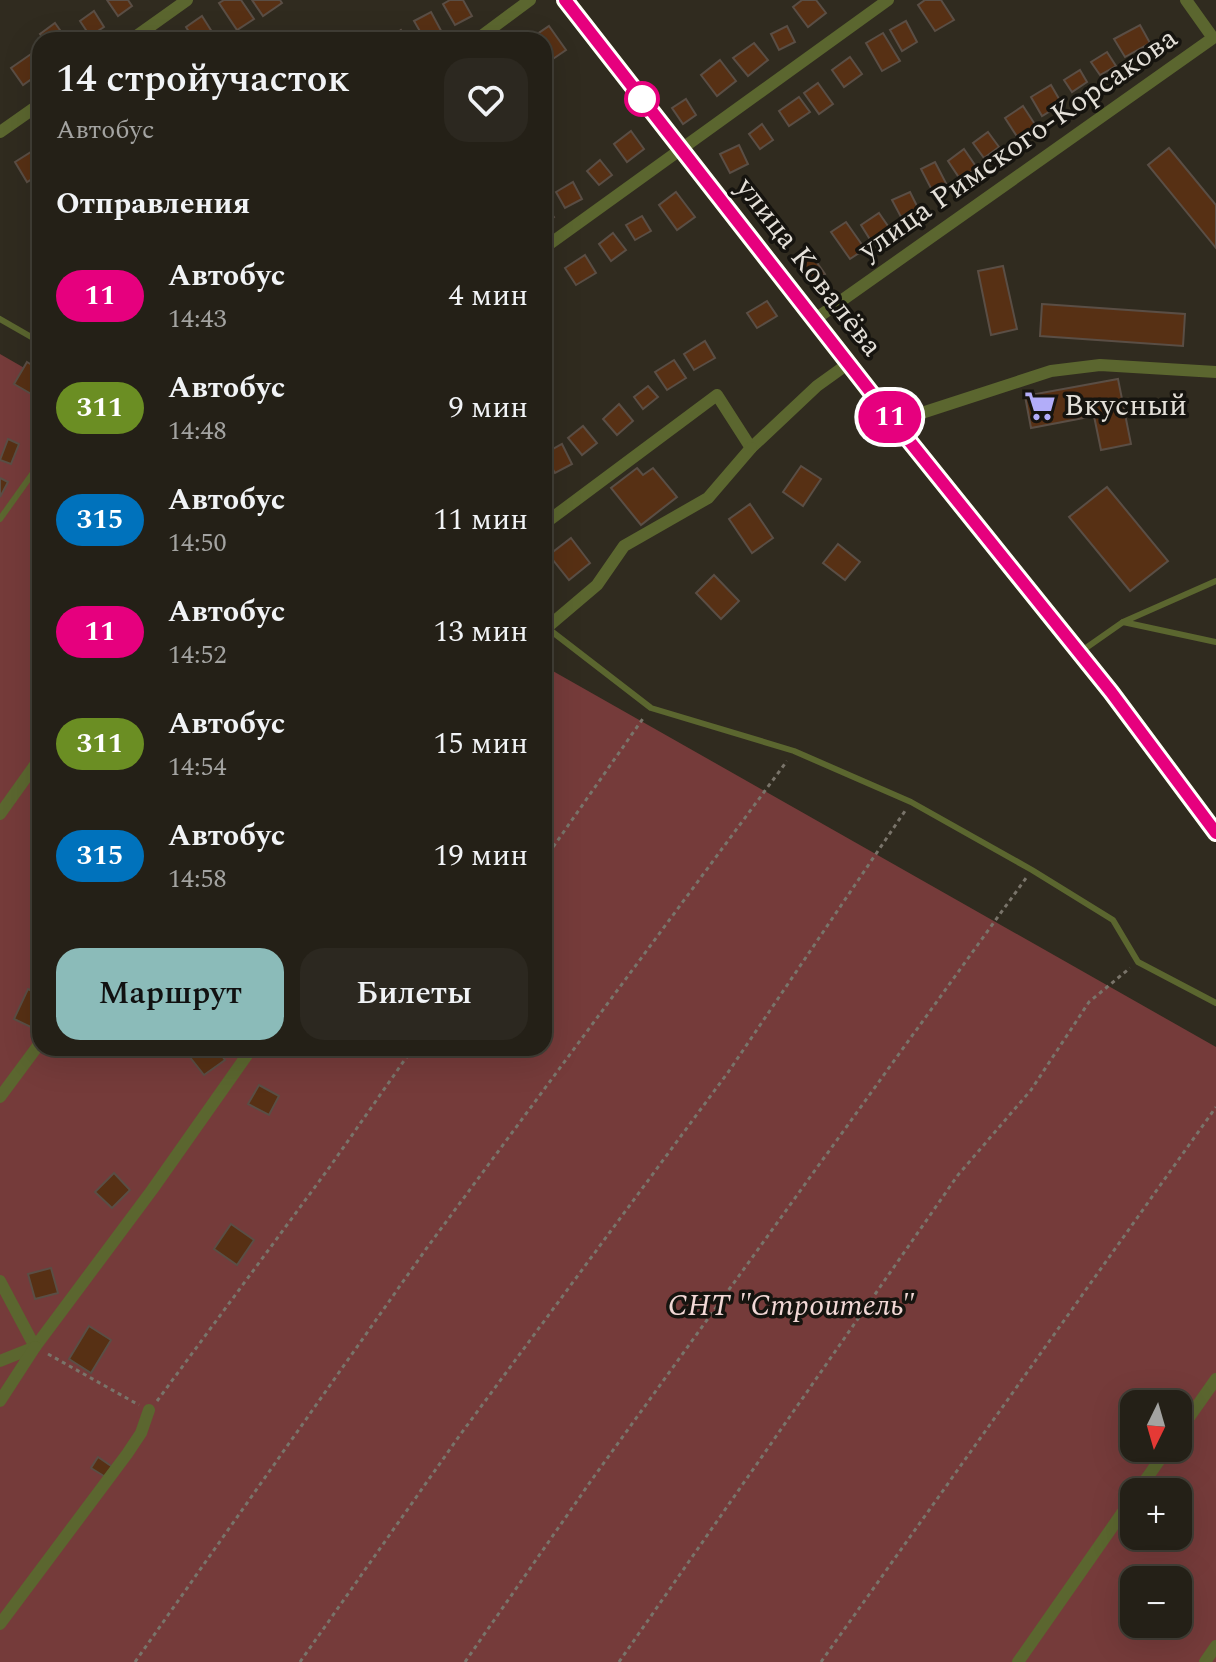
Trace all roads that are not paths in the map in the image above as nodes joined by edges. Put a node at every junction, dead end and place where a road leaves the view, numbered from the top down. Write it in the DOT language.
graph roads {
  1 [pos="187,0"];
  2 [pos="530,0"];
  3 [pos="565,0"];
  4 [pos="888,0"];
  5 [pos="1186,0"];
  6 [pos="142,32"];
  7 [pos="487,32"];
  8 [pos="1214,37"];
  9 [pos="32,110"];
  10 [pos="0,132"];
  11 [pos="682,150"];
  12 [pos="552,242"];
  13 [pos="0,319"];
  14 [pos="814,320"];
  15 [pos="32,337"];
  16 [pos="849,363"];
  17 [pos="1216,372"];
  18 [pos="894,422"];
  19 [pos="751,448"];
  20 [pos="32,474"];
  21 [pos="552,518"];
  22 [pos="0,519"];
  23 [pos="1216,581"];
  24 [pos="552,621"];
  25 [pos="1123,622"];
  26 [pos="552,632"];
  27 [pos="1216,642"];
  28 [pos="1079,653"];
  29 [pos="32,769"];
  30 [pos="0,814"];
  31 [pos="1216,833"];
  32 [pos="1216,1003"];
  33 [pos="32,1054"];
  34 [pos="246,1056"];
  35 [pos="0,1097"];
  36 [pos="0,1281"];
  37 [pos="35,1347"];
  38 [pos="0,1361"];
  39 [pos="1216,1379"];
  40 [pos="0,1401"];
  41 [pos="149,1410"];
  42 [pos="1192,1413"];
  43 [pos="1120,1517"];
  44 [pos="0,1624"];
  45 [pos="1216,1646"];
  46 [pos="1018,1662"];
  47 [pos="1205,1662"];
  1 -- 6 [label="street"];
  2 -- 7 [label="street"];
  3 -- 11 [label="street, улица Ковалёва"];
  4 -- 11 [label="street"];
  5 -- 8 [label="street"];
  8 -- 14 [label="street, улица Римского-Корсакова"];
  9 -- 10 [label="street"];
  11 -- 12 [label="street"];
  11 -- 14 [label="street, улица Ковалёва"];
  13 -- 15 [label="lane"];
  14 -- 16 [label="street, улица Ковалёва"];
  16 -- 18 [label="street, улица Ковалёва"];
  16 -- 19 [label="street"];
  17 -- 18 [label="street"];
  18 -- 28 [label="street, улица Ковалёва"];
  19 -- 21 [label="street"];
  19 -- 24 [label="street"];
  20 -- 22 [label="lane"];
  23 -- 25 [label="lane"];
  25 -- 27 [label="lane"];
  25 -- 28 [label="lane"];
  26 -- 32 [label="lane"];
  28 -- 31 [label="street, улица Ковалёва"];
  29 -- 30 [label="street"];
  33 -- 35 [label="street"];
  34 -- 37 [label="street"];
  36 -- 37 [label="street"];
  37 -- 38 [label="street"];
  37 -- 40 [label="street"];
  39 -- 42 [label="street"];
  41 -- 44 [label="street"];
  43 -- 46 [label="street"];
  45 -- 47 [label="street"];
}
